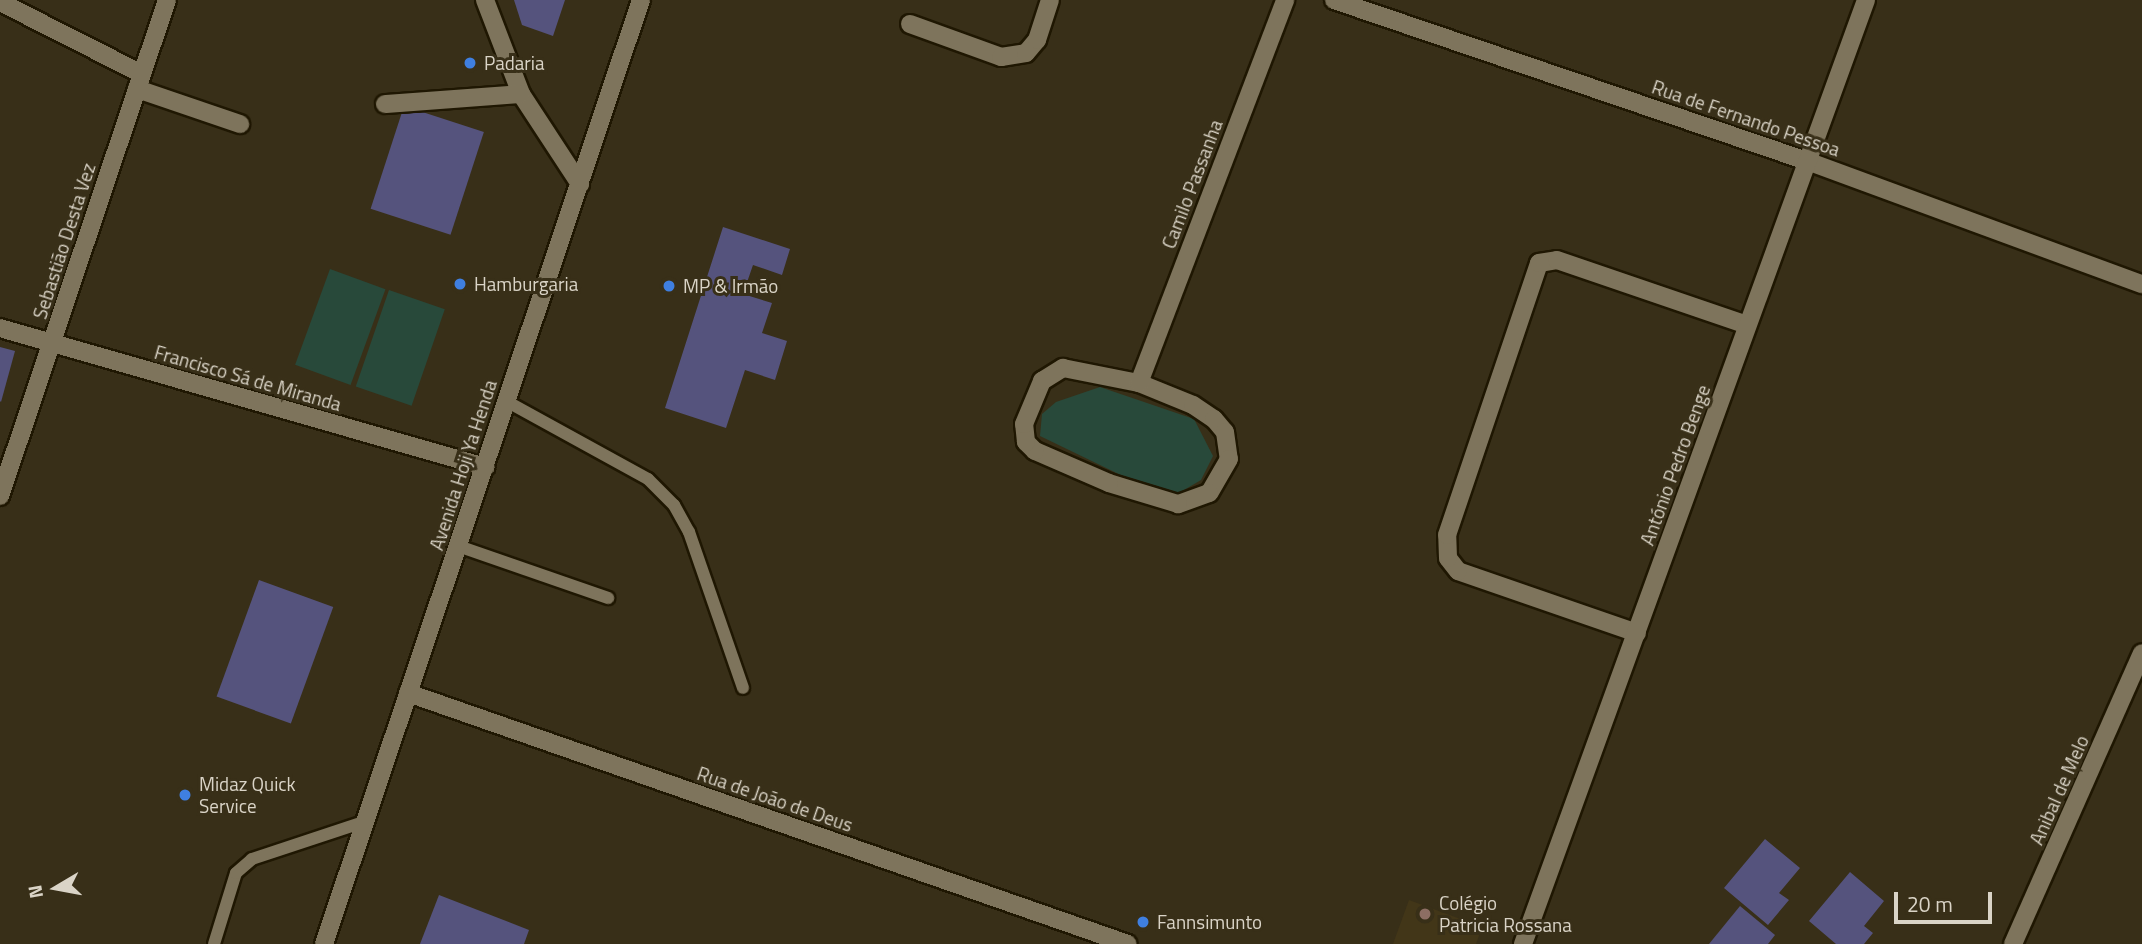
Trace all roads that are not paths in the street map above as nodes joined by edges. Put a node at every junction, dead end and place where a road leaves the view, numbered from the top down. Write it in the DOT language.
graph roads {
  1 [pos="167,0"];
  2 [pos="485,0"];
  3 [pos="641,0"];
  4 [pos="1050,0"];
  5 [pos="1285,0"];
  6 [pos="1334,0"];
  7 [pos="1866,0"];
  8 [pos="0,2"];
  9 [pos="909,24"];
  10 [pos="139,81"];
  11 [pos="521,94"];
  12 [pos="385,104"];
  13 [pos="240,124"];
  14 [pos="1807,160"];
  15 [pos="580,184"];
  16 [pos="2142,284"];
  17 [pos="1747,326"];
  18 [pos="0,328"];
  19 [pos="52,342"];
  20 [pos="1139,383"];
  21 [pos="506,401"];
  22 [pos="485,467"];
  23 [pos="0,496"];
  24 [pos="458,546"];
  25 [pos="608,598"];
  26 [pos="1636,633"];
  27 [pos="2141,661"];
  28 [pos="743,688"];
  29 [pos="408,693"];
  30 [pos="364,822"];
  31 [pos="214,944"];
  32 [pos="324,944"];
  33 [pos="1128,944"];
  34 [pos="1523,944"];
  35 [pos="2013,944"];
  1 -- 10 [label="street, Sebastião Desta Vez"];
  2 -- 11 [label="street"];
  3 -- 15 [label="street, Avenida Hoji Ya Henda"];
  4 -- 9 [label="street"];
  5 -- 20 [label="street, Camilo Passanha"];
  6 -- 14 [label="street, Rua de Fernando Pessoa"];
  7 -- 14 [label="street, António Pedro Benge"];
  8 -- 10 [label="street"];
  10 -- 13 [label="street"];
  10 -- 19 [label="street, Sebastião Desta Vez"];
  11 -- 12 [label="street"];
  11 -- 15 [label="street"];
  14 -- 16 [label="street, Rua de Fernando Pessoa"];
  14 -- 17 [label="street, António Pedro Benge"];
  15 -- 21 [label="street, Avenida Hoji Ya Henda"];
  17 -- 26 [label="street, António Pedro Benge"];
  17 -- 26 [label="street"];
  18 -- 19 [label="street, Francisco Sá de Miranda"];
  19 -- 22 [label="street, Francisco Sá de Miranda"];
  19 -- 23 [label="street, Sebastião Desta Vez"];
  20 -- 20 [label="street"];
  21 -- 22 [label="street, Avenida Hoji Ya Henda"];
  21 -- 28 [label="lane"];
  22 -- 24 [label="street, Avenida Hoji Ya Henda"];
  24 -- 25 [label="lane"];
  24 -- 29 [label="street, Avenida Hoji Ya Henda"];
  26 -- 34 [label="street, António Pedro Benge"];
  27 -- 35 [label="street, Anibal de Melo"];
  29 -- 30 [label="street, Avenida Hoji Ya Henda"];
  29 -- 33 [label="street, Rua de João de Deus"];
  30 -- 31 [label="lane"];
  30 -- 32 [label="street, Avenida Hoji Ya Henda"];
}
